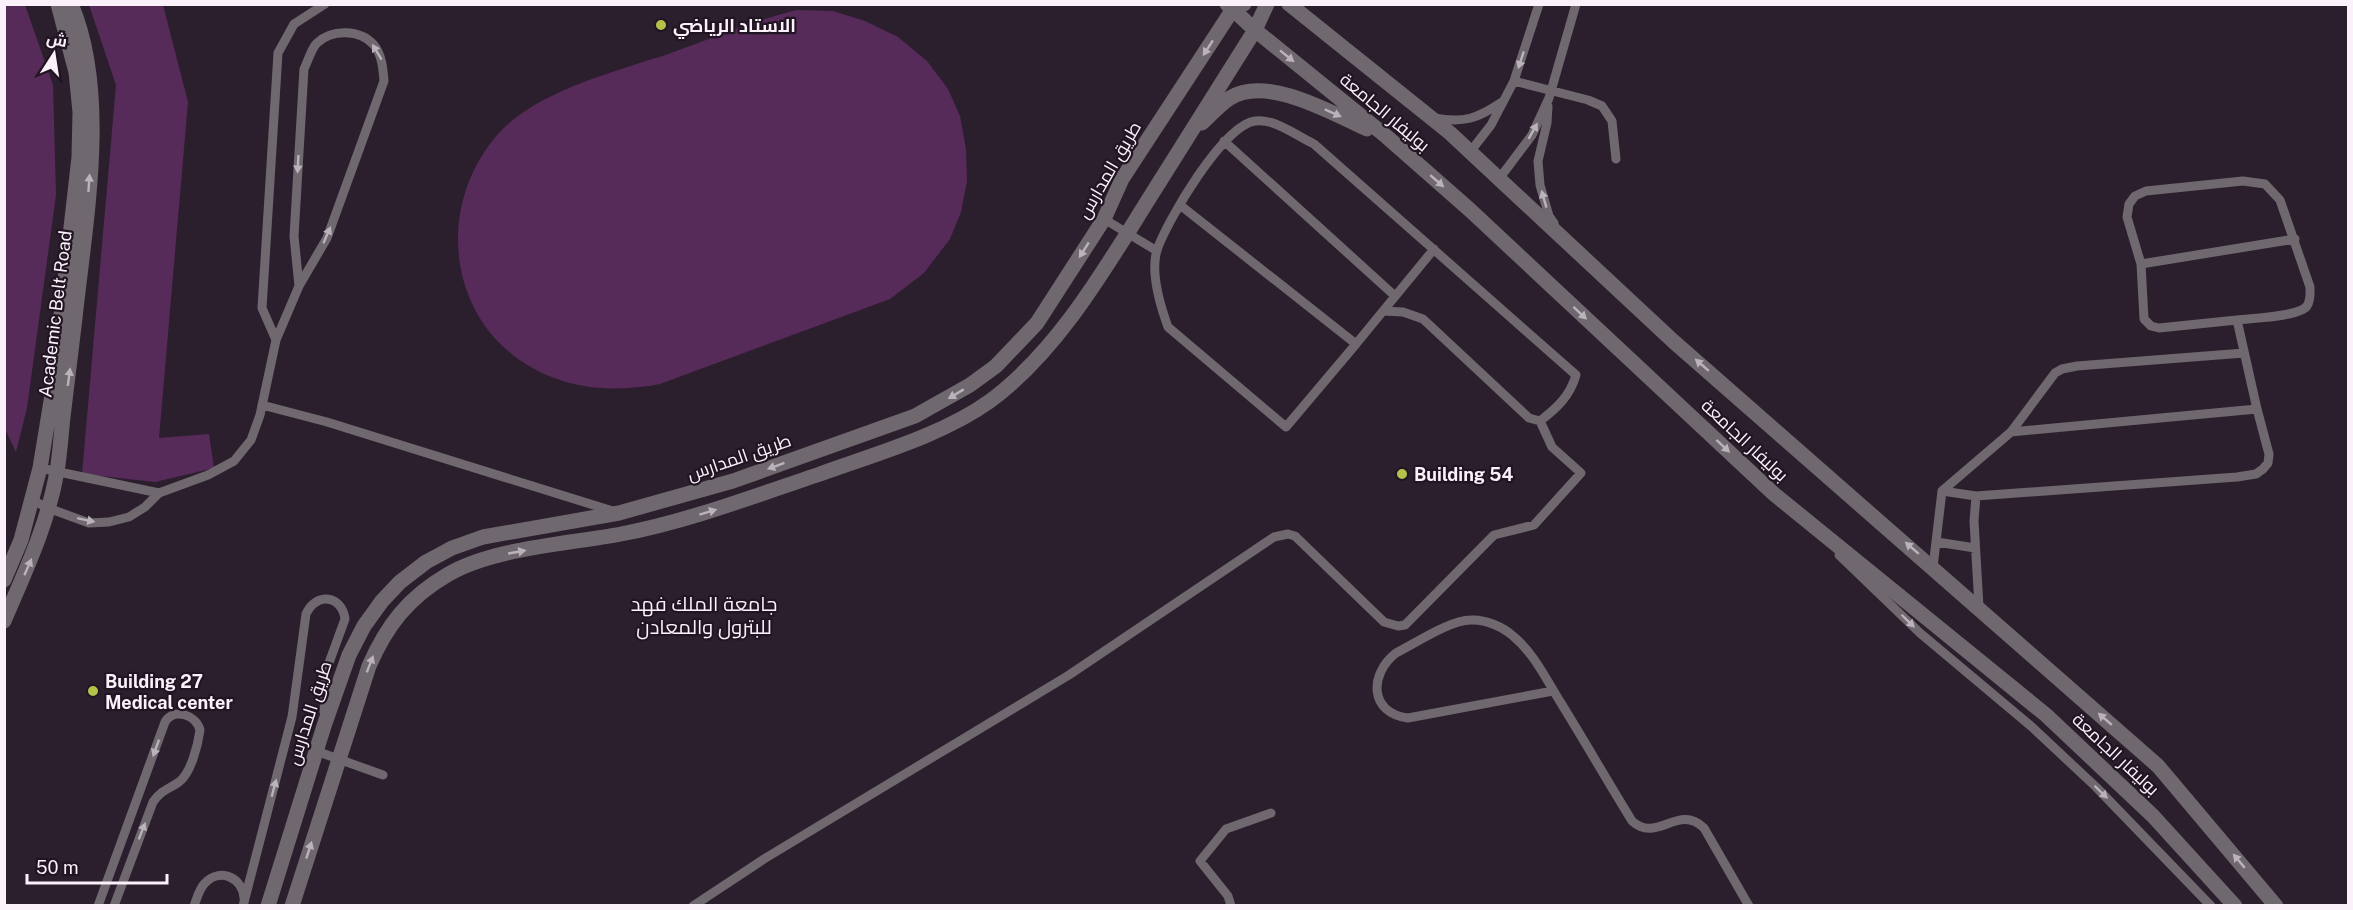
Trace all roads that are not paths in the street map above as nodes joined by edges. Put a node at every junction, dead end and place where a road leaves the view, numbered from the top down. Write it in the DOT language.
graph roads {
  1 [pos="58,4"];
  2 [pos="71,4"];
  3 [pos="325,4"];
  4 [pos="1267,4"];
  5 [pos="1289,4"];
  6 [pos="1539,4"];
  7 [pos="1576,4"];
  8 [pos="1235,6"];
  9 [pos="1255,30"];
  10 [pos="1514,81"];
  11 [pos="1550,94"];
  12 [pos="1504,101"];
  13 [pos="1431,118"];
  14 [pos="1189,135"];
  15 [pos="1387,138"];
  16 [pos="1224,141"];
  17 [pos="1470,152"];
  18 [pos="1616,159"];
  19 [pos="1499,179"];
  20 [pos="1180,205"];
  21 [pos="1104,219"];
  22 [pos="1128,233"];
  23 [pos="2295,239"];
  24 [pos="1574,248"];
  25 [pos="1434,249"];
  26 [pos="1157,251"];
  27 [pos="2141,264"];
  28 [pos="299,286"];
  29 [pos="1395,296"];
  30 [pos="1383,311"];
  31 [pos="2237,320"];
  32 [pos="276,340"];
  33 [pos="1356,344"];
  34 [pos="2244,353"];
  35 [pos="262,405"];
  36 [pos="2257,409"];
  37 [pos="1540,421"];
  38 [pos="2011,432"];
  39 [pos="40,468"];
  40 [pos="57,472"];
  41 [pos="1942,490"];
  42 [pos="159,493"];
  43 [pos="1774,494"];
  44 [pos="1976,496"];
  45 [pos="32,500"];
  46 [pos="48,508"];
  47 [pos="619,513"];
  48 [pos="1937,542"];
  49 [pos="1975,548"];
  50 [pos="1934,567"];
  51 [pos="4,580"];
  52 [pos="1979,607"];
  53 [pos="4,621"];
  54 [pos="1553,691"];
  55 [pos="324,726"];
  56 [pos="316,751"];
  57 [pos="339,758"];
  58 [pos="383,775"];
  59 [pos="1270,813"];
  60 [pos="243,903"];
  61 [pos="98,906"];
  62 [pos="114,906"];
  63 [pos="194,906"];
  64 [pos="268,906"];
  65 [pos="292,906"];
  66 [pos="693,906"];
  67 [pos="1231,906"];
  68 [pos="1749,906"];
  69 [pos="2211,906"];
  70 [pos="2235,906"];
  71 [pos="2276,906"];
  1 -- 39 [label="street, Academic Belt Road"];
  40 -- 2 [label="street, Academic Belt Road, one-way"];
  3 -- 32 [label="lane"];
  4 -- 9 [label="street"];
  5 -- 13 [label="street, بوليفار الجامعة"];
  6 -- 10 [label="lane, one-way"];
  7 -- 11 [label="lane"];
  8 -- 9 [label="street, بوليفار الجامعة"];
  8 -- 21 [label="street, طريق المدارس, one-way"];
  9 -- 14 [label="street"];
  9 -- 15 [label="street, بوليفار الجامعة, one-way"];
  10 -- 11 [label="lane"];
  10 -- 12 [label="lane"];
  11 -- 18 [label="lane"];
  19 -- 11 [label="lane, one-way"];
  24 -- 11 [label="lane, one-way"];
  12 -- 13 [label="lane"];
  12 -- 17 [label="lane"];
  13 -- 17 [label="street, بوليفار الجامعة"];
  14 -- 15 [label="street, one-way"];
  14 -- 22 [label="street"];
  15 -- 43 [label="street, بوليفار الجامعة, one-way"];
  16 -- 20 [label="lane"];
  16 -- 25 [label="lane"];
  16 -- 29 [label="lane"];
  17 -- 19 [label="street, بوليفار الجامعة"];
  19 -- 24 [label="street, بوليفار الجامعة"];
  20 -- 26 [label="lane"];
  20 -- 33 [label="lane"];
  21 -- 22 [label="lane"];
  21 -- 47 [label="street, طريق المدارس, one-way"];
  22 -- 26 [label="lane"];
  57 -- 22 [label="street, one-way"];
  23 -- 27 [label="lane"];
  23 -- 27 [label="lane"];
  23 -- 31 [label="lane"];
  50 -- 24 [label="street, بوليفار الجامعة, one-way"];
  25 -- 29 [label="lane"];
  25 -- 37 [label="lane"];
  26 -- 33 [label="lane"];
  27 -- 31 [label="lane"];
  28 -- 28 [label="lane, one-way"];
  28 -- 32 [label="lane"];
  29 -- 30 [label="lane"];
  30 -- 33 [label="lane"];
  30 -- 37 [label="lane"];
  31 -- 34 [label="lane"];
  32 -- 35 [label="lane"];
  34 -- 36 [label="lane"];
  34 -- 38 [label="lane"];
  35 -- 42 [label="lane"];
  35 -- 47 [label="lane"];
  36 -- 38 [label="lane"];
  36 -- 44 [label="lane"];
  37 -- 66 [label="lane"];
  38 -- 41 [label="lane"];
  39 -- 40 [label="lane"];
  39 -- 45 [label="street, Academic Belt Road"];
  40 -- 42 [label="lane"];
  40 -- 46 [label="street, Academic Belt Road"];
  41 -- 44 [label="lane"];
  41 -- 48 [label="lane"];
  46 -- 42 [label="lane, one-way"];
  43 -- 69 [label="lane, one-way"];
  43 -- 70 [label="street, بوليفار الجامعة"];
  44 -- 49 [label="lane"];
  45 -- 46 [label="lane"];
  45 -- 51 [label="street, Academic Belt Road"];
  53 -- 46 [label="street, Academic Belt Road, one-way"];
  47 -- 55 [label="street, طريق المدارس"];
  48 -- 49 [label="lane"];
  48 -- 50 [label="lane"];
  49 -- 52 [label="lane"];
  50 -- 52 [label="street, بوليفار الجامعة"];
  71 -- 52 [label="street, بوليفار الجامعة, one-way"];
  54 -- 54 [label="lane"];
  54 -- 68 [label="lane"];
  55 -- 56 [label="street, طريق المدارس"];
  60 -- 55 [label="lane, one-way"];
  56 -- 57 [label="lane"];
  56 -- 64 [label="street, طريق المدارس"];
  57 -- 58 [label="lane"];
  65 -- 57 [label="street, one-way"];
  59 -- 67 [label="lane"];
  60 -- 63 [label="lane"];
  62 -- 61 [label="lane, one-way"];
}
